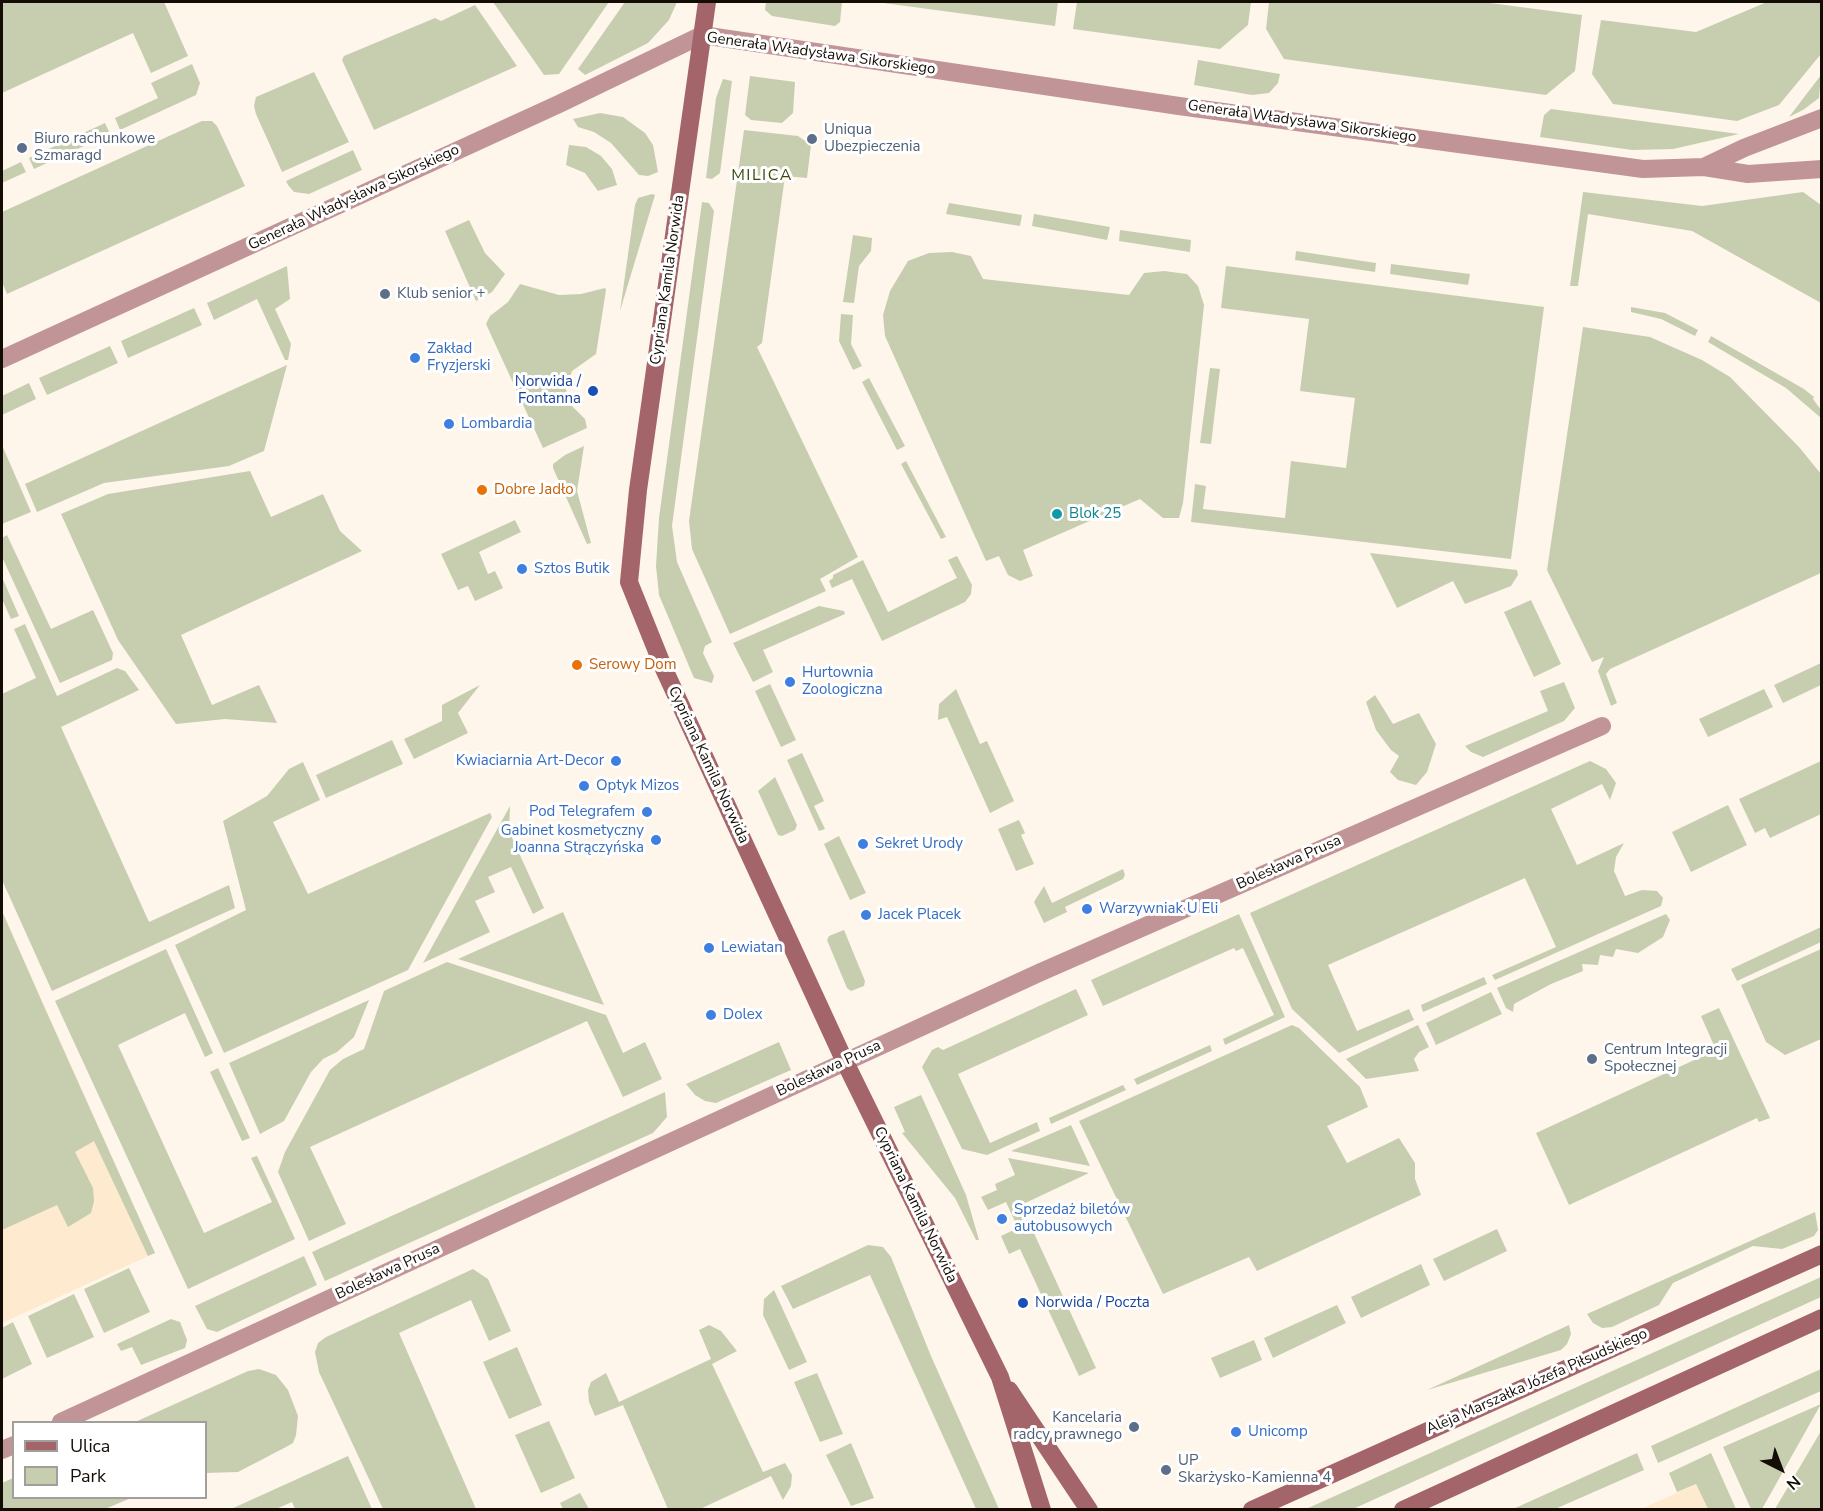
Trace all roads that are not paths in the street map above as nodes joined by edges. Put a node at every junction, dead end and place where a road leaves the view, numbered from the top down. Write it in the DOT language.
graph roads {
  1 [pos="706,2"];
  2 [pos="702,35"];
  3 [pos="1821,118"];
  4 [pos="1704,167"];
  5 [pos="1821,169"];
  6 [pos="2,359"];
  7 [pos="1602,726"];
  8 [pos="845,1062"];
  9 [pos="1821,1254"];
  10 [pos="1821,1318"];
  11 [pos="1000,1377"];
  12 [pos="63,1421"];
  13 [pos="1042,1509"];
  14 [pos="1089,1509"];
  15 [pos="1252,1509"];
  16 [pos="1403,1509"];
  1 -- 2 [label="street, Cypriana Kamila Norwida"];
  2 -- 4 [label="street, Generała Władysława Sikorskiego"];
  2 -- 6 [label="street, Generała Władysława Sikorskiego"];
  2 -- 8 [label="street, Cypriana Kamila Norwida"];
  3 -- 4 [label="street, Generała Władysława Sikorskiego"];
  4 -- 5 [label="street, Generała Władysława Sikorskiego"];
  7 -- 8 [label="street, Bolesława Prusa"];
  8 -- 11 [label="street, Cypriana Kamila Norwida"];
  8 -- 12 [label="street, Bolesława Prusa"];
  9 -- 15 [label="street, Aleja Marszałka Józefa Piłsudskiego"];
  10 -- 16 [label="street"];
  11 -- 13 [label="street, Cypriana Kamila Norwida"];
  11 -- 14 [label="street, Cypriana Kamila Norwida"];
}
